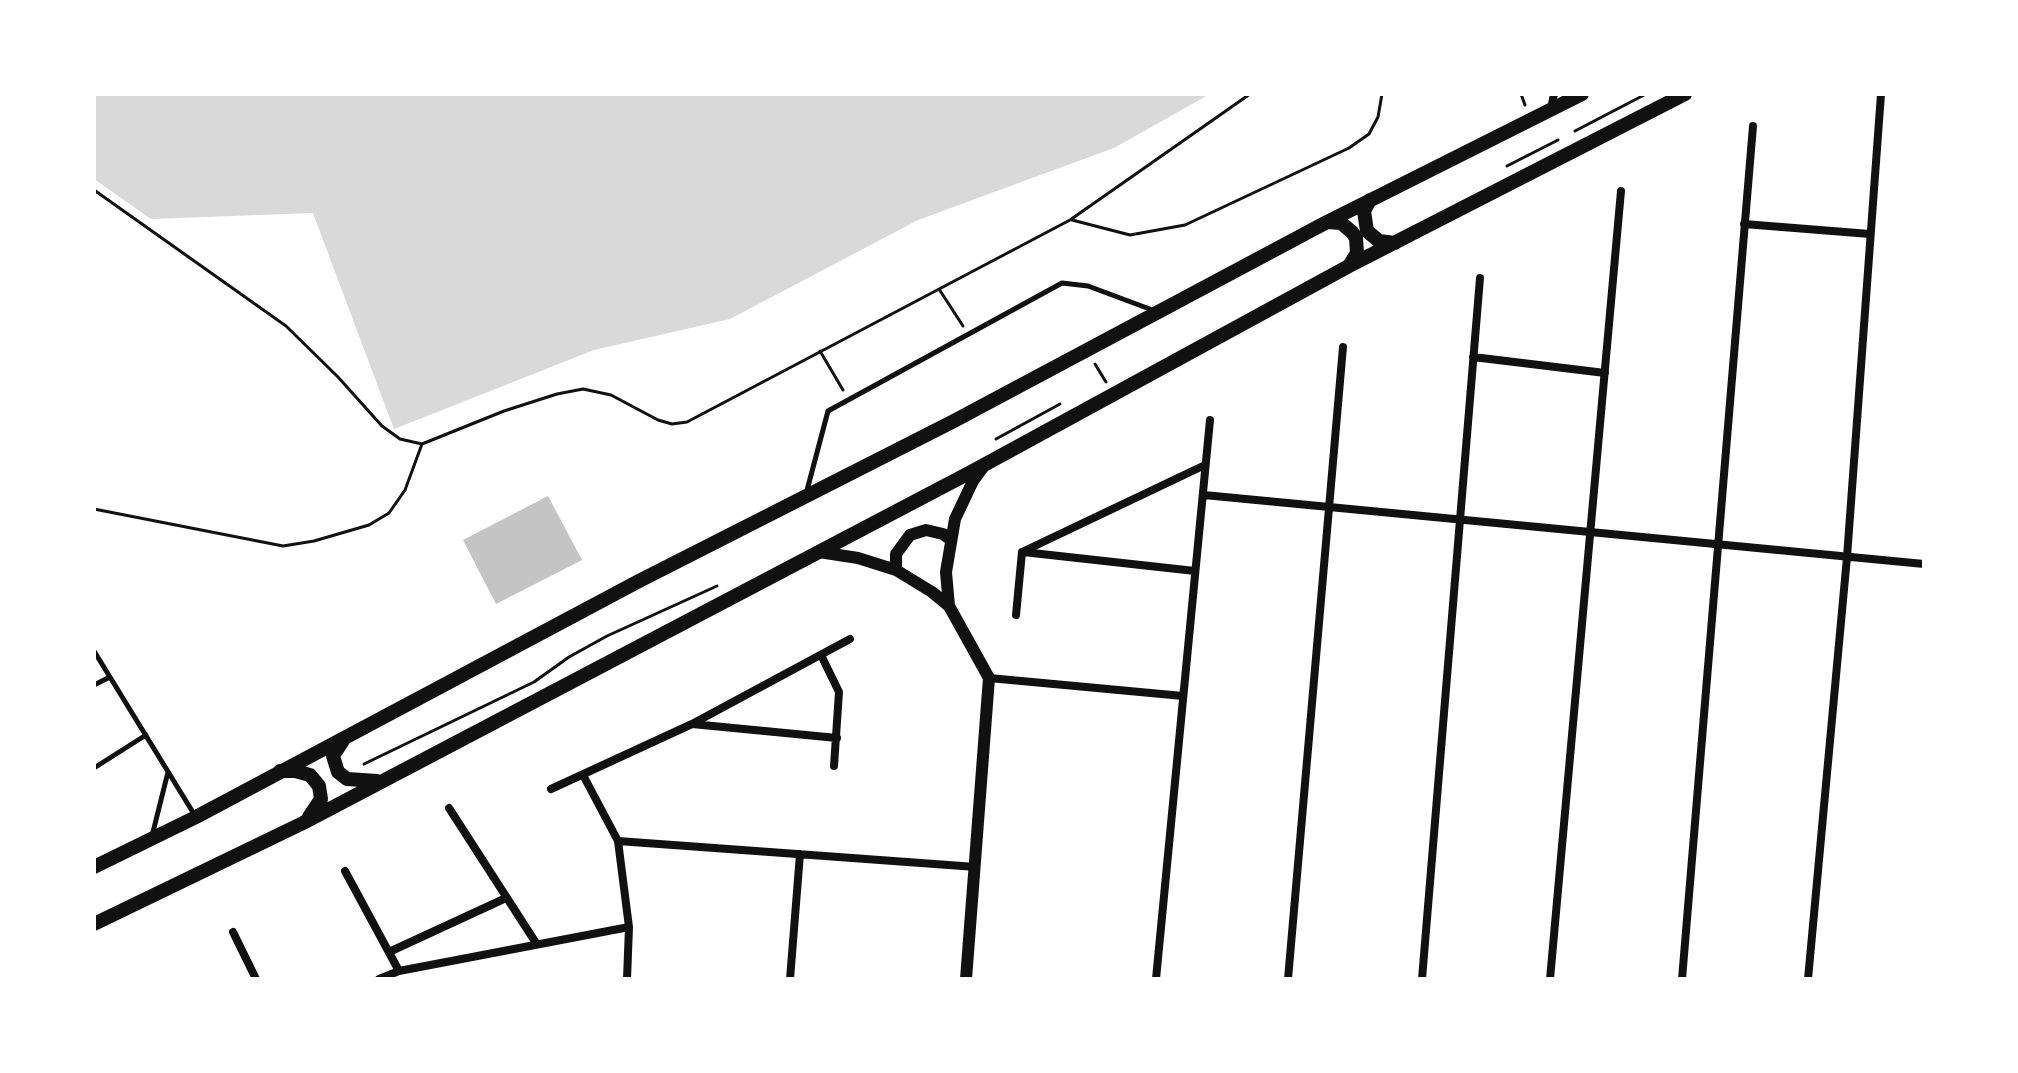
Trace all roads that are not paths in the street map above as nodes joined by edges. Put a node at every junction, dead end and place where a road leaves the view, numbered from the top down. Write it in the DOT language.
graph roads {
  1 [pos="1554,94"];
  2 [pos="1582,94"];
  3 [pos="1685,94"];
  4 [pos="1881,94"];
  5 [pos="1550,110"];
  6 [pos="1753,126"];
  7 [pos="1621,191"];
  8 [pos="1371,200"];
  9 [pos="1327,222"];
  10 [pos="1744,224"];
  11 [pos="1870,234"];
  12 [pos="1395,243"];
  13 [pos="1349,266"];
  14 [pos="1480,278"];
  15 [pos="1160,312"];
  16 [pos="1343,347"];
  17 [pos="1473,357"];
  18 [pos="1605,373"];
  19 [pos="1210,420"];
  20 [pos="985,464"];
  21 [pos="1205,465"];
  22 [pos="1204,495"];
  23 [pos="806,497"];
  24 [pos="1329,507"];
  25 [pos="1461,520"];
  26 [pos="1591,532"];
  27 [pos="950,539"];
  28 [pos="1719,544"];
  29 [pos="819,552"];
  30 [pos="1022,552"];
  31 [pos="1847,557"];
  32 [pos="1924,564"];
  33 [pos="896,570"];
  34 [pos="1195,571"];
  35 [pos="949,606"];
  36 [pos="1016,615"];
  37 [pos="850,639"];
  38 [pos="94,651"];
  39 [pos="821,655"];
  40 [pos="110,677"];
  41 [pos="989,678"];
  42 [pos="94,685"];
  43 [pos="1183,696"];
  44 [pos="692,724"];
  45 [pos="353,731"];
  46 [pos="146,735"];
  47 [pos="837,738"];
  48 [pos="834,766"];
  49 [pos="94,768"];
  50 [pos="168,771"];
  51 [pos="278,771"];
  52 [pos="583,775"];
  53 [pos="381,781"];
  54 [pos="551,789"];
  55 [pos="449,808"];
  56 [pos="196,817"];
  57 [pos="303,823"];
  58 [pos="151,838"];
  59 [pos="618,841"];
  60 [pos="800,854"];
  61 [pos="94,867"];
  62 [pos="976,867"];
  63 [pos="345,871"];
  64 [pos="506,898"];
  65 [pos="94,924"];
  66 [pos="629,927"];
  67 [pos="233,932"];
  68 [pos="536,943"];
  69 [pos="389,952"];
  70 [pos="399,971"];
  71 [pos="256,979"];
  72 [pos="379,979"];
  73 [pos="627,979"];
  74 [pos="790,979"];
  75 [pos="966,979"];
  76 [pos="1156,979"];
  77 [pos="1288,979"];
  78 [pos="1422,979"];
  79 [pos="1550,979"];
  80 [pos="1682,979"];
  81 [pos="1808,979"];
  1 -- 5 [label="street"];
  2 -- 5 [label="main road"];
  3 -- 12 [label="main road"];
  4 -- 11 [label="street"];
  5 -- 8 [label="main road"];
  6 -- 10 [label="street"];
  7 -- 18 [label="street"];
  8 -- 9 [label="main road"];
  8 -- 12 [label="main road"];
  9 -- 13 [label="main road"];
  9 -- 15 [label="main road"];
  10 -- 11 [label="street"];
  10 -- 28 [label="street"];
  11 -- 31 [label="street"];
  12 -- 13 [label="main road"];
  13 -- 20 [label="main road"];
  14 -- 17 [label="street"];
  15 -- 23 [label="main road"];
  15 -- 23 [label="lane"];
  16 -- 24 [label="street"];
  17 -- 18 [label="street"];
  17 -- 25 [label="street"];
  18 -- 26 [label="street"];
  19 -- 21 [label="street"];
  20 -- 27 [label="street"];
  20 -- 29 [label="main road"];
  21 -- 22 [label="street"];
  21 -- 30 [label="street"];
  22 -- 24 [label="street"];
  22 -- 34 [label="street"];
  23 -- 45 [label="main road"];
  24 -- 25 [label="street"];
  24 -- 77 [label="street"];
  25 -- 26 [label="street"];
  25 -- 78 [label="street"];
  26 -- 28 [label="street"];
  26 -- 79 [label="street"];
  27 -- 33 [label="street"];
  27 -- 35 [label="street"];
  28 -- 31 [label="street"];
  28 -- 80 [label="street"];
  29 -- 33 [label="street"];
  29 -- 53 [label="main road"];
  30 -- 34 [label="street"];
  30 -- 36 [label="street"];
  31 -- 32 [label="street"];
  31 -- 81 [label="street"];
  33 -- 35 [label="street"];
  34 -- 43 [label="street"];
  35 -- 41 [label="street"];
  37 -- 39 [label="street"];
  38 -- 40 [label="lane"];
  39 -- 44 [label="street"];
  39 -- 47 [label="street"];
  40 -- 42 [label="lane"];
  40 -- 46 [label="lane"];
  41 -- 43 [label="street"];
  41 -- 62 [label="street"];
  43 -- 76 [label="street"];
  44 -- 47 [label="street"];
  44 -- 52 [label="street"];
  45 -- 51 [label="main road"];
  45 -- 53 [label="main road"];
  46 -- 49 [label="lane"];
  46 -- 50 [label="lane"];
  47 -- 48 [label="street"];
  50 -- 56 [label="lane"];
  50 -- 58 [label="lane"];
  51 -- 56 [label="main road"];
  51 -- 57 [label="main road"];
  52 -- 54 [label="street"];
  52 -- 59 [label="street"];
  53 -- 57 [label="main road"];
  55 -- 64 [label="street"];
  56 -- 58 [label="main road"];
  57 -- 65 [label="main road"];
  58 -- 61 [label="main road"];
  59 -- 60 [label="street"];
  59 -- 66 [label="street"];
  60 -- 62 [label="street"];
  60 -- 74 [label="street"];
  62 -- 75 [label="street"];
  63 -- 69 [label="street"];
  64 -- 68 [label="street"];
  64 -- 69 [label="street"];
  66 -- 68 [label="street"];
  66 -- 73 [label="street"];
  67 -- 71 [label="street"];
  68 -- 70 [label="street"];
  69 -- 70 [label="street"];
  70 -- 72 [label="street"];
}
